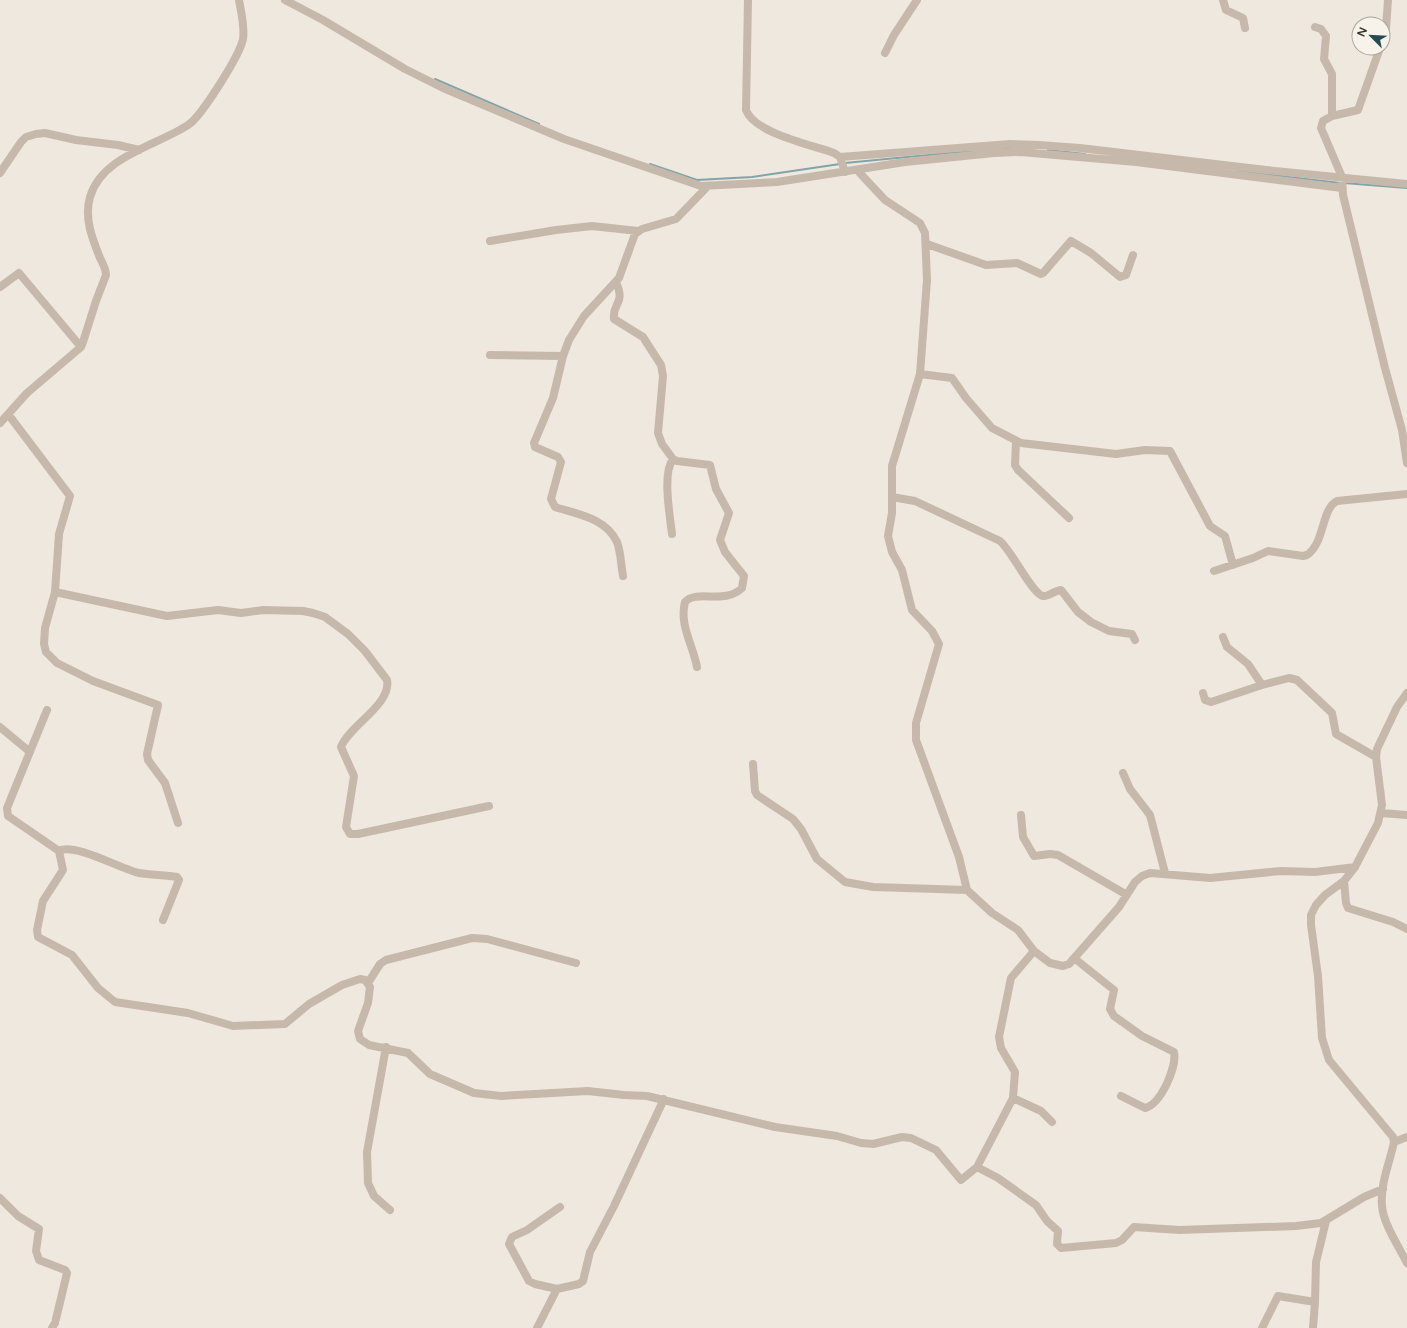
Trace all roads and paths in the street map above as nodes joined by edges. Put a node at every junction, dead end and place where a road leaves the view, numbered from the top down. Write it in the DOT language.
graph roads {
  1 [pos="239,0"];
  2 [pos="285,0"];
  3 [pos="748,0"];
  4 [pos="917,0"];
  5 [pos="1223,0"];
  6 [pos="1388,0"];
  7 [pos="1387,16"];
  8 [pos="1315,27"];
  9 [pos="1245,28"];
  10 [pos="885,53"];
  11 [pos="1377,56"];
  12 [pos="1332,116"];
  13 [pos="139,150"];
  14 [pos="841,159"];
  15 [pos="857,170"];
  16 [pos="844,171"];
  17 [pos="0,173"];
  18 [pos="1342,183"];
  19 [pos="1407,184"];
  20 [pos="708,186"];
  21 [pos="638,231"];
  22 [pos="490,241"];
  23 [pos="927,244"];
  24 [pos="1133,255"];
  25 [pos="616,282"];
  26 [pos="0,287"];
  27 [pos="81,347"];
  28 [pos="490,355"];
  29 [pos="563,356"];
  30 [pos="920,374"];
  31 [pos="8,414"];
  32 [pos="0,423"];
  33 [pos="1016,442"];
  34 [pos="673,459"];
  35 [pos="1407,463"];
  36 [pos="1407,494"];
  37 [pos="892,497"];
  38 [pos="1069,518"];
  39 [pos="672,534"];
  40 [pos="1233,565"];
  41 [pos="1214,571"];
  42 [pos="623,576"];
  43 [pos="55,592"];
  44 [pos="1223,637"];
  45 [pos="1135,640"];
  46 [pos="697,667"];
  47 [pos="1262,685"];
  48 [pos="1203,693"];
  49 [pos="1407,693"];
  50 [pos="46,710"];
  51 [pos="0,728"];
  52 [pos="30,752"];
  53 [pos="1376,757"];
  54 [pos="753,764"];
  55 [pos="1123,772"];
  56 [pos="489,806"];
  57 [pos="1381,814"];
  58 [pos="3,815"];
  59 [pos="1021,815"];
  60 [pos="1407,815"];
  61 [pos="178,823"];
  62 [pos="59,851"];
  63 [pos="1355,867"];
  64 [pos="1165,873"];
  65 [pos="1344,881"];
  66 [pos="967,890"];
  67 [pos="1127,895"];
  68 [pos="163,920"];
  69 [pos="1407,929"];
  70 [pos="1034,951"];
  71 [pos="1074,958"];
  72 [pos="576,963"];
  73 [pos="368,983"];
  74 [pos="386,1048"];
  75 [pos="1121,1096"];
  76 [pos="1013,1098"];
  77 [pos="664,1099"];
  78 [pos="1052,1122"];
  79 [pos="1407,1137"];
  80 [pos="1394,1142"];
  81 [pos="977,1167"];
  82 [pos="1383,1190"];
  83 [pos="0,1198"];
  84 [pos="560,1207"];
  85 [pos="390,1210"];
  86 [pos="1326,1221"];
  87 [pos="1407,1263"];
  88 [pos="557,1289"];
  89 [pos="1315,1302"];
  90 [pos="54,1323"];
  91 [pos="537,1328"];
  92 [pos="1262,1328"];
  93 [pos="1313,1328"];
  1 -- 13 [label="street"];
  2 -- 20 [label="street"];
  3 -- 14 [label="street"];
  4 -- 10 [label="street"];
  5 -- 9 [label="street"];
  6 -- 7 [label="street"];
  8 -- 12 [label="street"];
  11 -- 12 [label="street"];
  12 -- 18 [label="street"];
  13 -- 17 [label="street"];
  13 -- 27 [label="street"];
  14 -- 16 [label="street"];
  14 -- 18 [label="street"];
  15 -- 16 [label="street"];
  15 -- 18 [label="street"];
  15 -- 23 [label="street"];
  16 -- 20 [label="street"];
  18 -- 19 [label="street"];
  18 -- 35 [label="street"];
  20 -- 21 [label="street"];
  21 -- 22 [label="street"];
  21 -- 25 [label="street"];
  23 -- 24 [label="street"];
  23 -- 30 [label="street"];
  25 -- 29 [label="street"];
  25 -- 34 [label="street"];
  26 -- 27 [label="street"];
  27 -- 31 [label="street"];
  28 -- 29 [label="street"];
  29 -- 42 [label="street"];
  30 -- 33 [label="street"];
  30 -- 37 [label="street"];
  31 -- 32 [label="street"];
  31 -- 43 [label="street"];
  33 -- 38 [label="street"];
  33 -- 40 [label="street"];
  34 -- 39 [label="street"];
  34 -- 46 [label="street"];
  36 -- 40 [label="street"];
  37 -- 45 [label="street"];
  37 -- 66 [label="street"];
  40 -- 41 [label="street"];
  43 -- 56 [label="street"];
  43 -- 61 [label="street"];
  44 -- 47 [label="street"];
  47 -- 48 [label="street"];
  47 -- 53 [label="street"];
  49 -- 53 [label="street"];
  50 -- 52 [label="street"];
  51 -- 52 [label="street"];
  52 -- 58 [label="street"];
  53 -- 57 [label="street"];
  54 -- 66 [label="street"];
  55 -- 64 [label="street"];
  57 -- 60 [label="street"];
  57 -- 63 [label="street"];
  58 -- 62 [label="street"];
  59 -- 67 [label="street"];
  62 -- 68 [label="street"];
  62 -- 73 [label="street"];
  63 -- 64 [label="street"];
  63 -- 65 [label="street"];
  64 -- 67 [label="street"];
  65 -- 69 [label="street"];
  65 -- 80 [label="street"];
  66 -- 70 [label="street"];
  67 -- 71 [label="street"];
  70 -- 71 [label="street"];
  70 -- 76 [label="street"];
  71 -- 75 [label="street"];
  72 -- 73 [label="street"];
  73 -- 74 [label="street"];
  74 -- 77 [label="street"];
  74 -- 85 [label="street"];
  76 -- 78 [label="street"];
  76 -- 81 [label="street"];
  77 -- 81 [label="street"];
  77 -- 88 [label="street"];
  79 -- 80 [label="street"];
  80 -- 82 [label="street"];
  81 -- 86 [label="street"];
  82 -- 86 [label="street"];
  82 -- 87 [label="street"];
  83 -- 90 [label="street"];
  84 -- 88 [label="street"];
  86 -- 89 [label="street"];
  88 -- 91 [label="street"];
  89 -- 92 [label="street"];
  89 -- 93 [label="street"];
}
